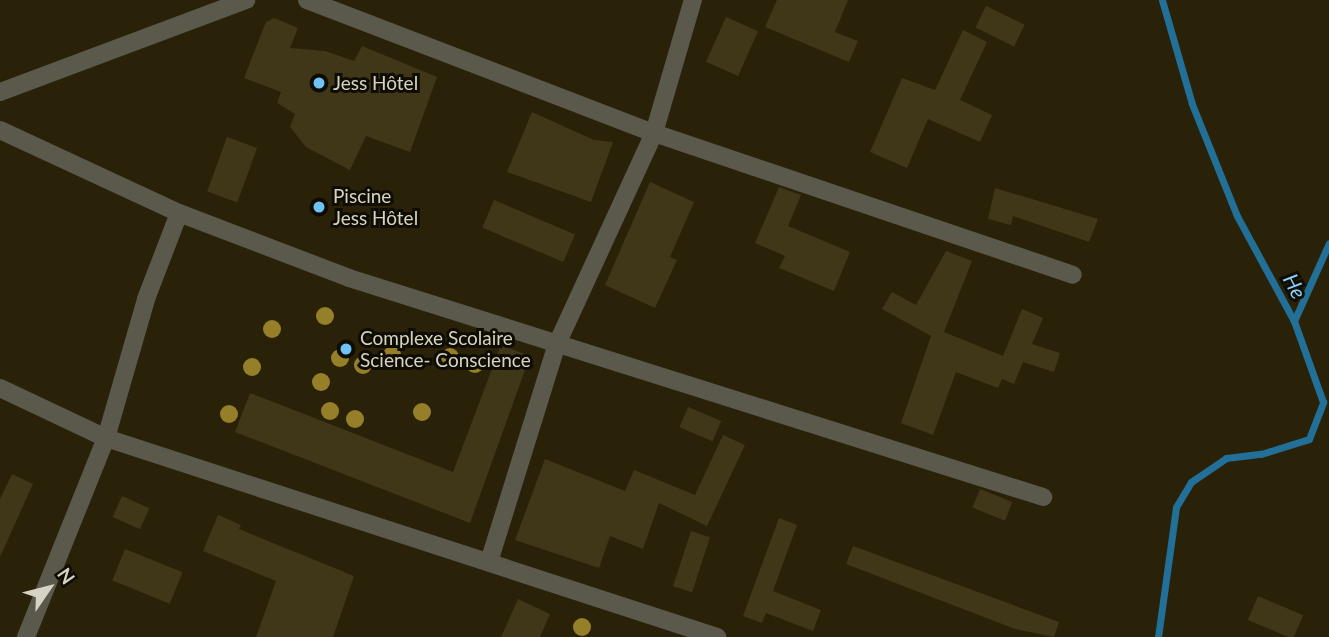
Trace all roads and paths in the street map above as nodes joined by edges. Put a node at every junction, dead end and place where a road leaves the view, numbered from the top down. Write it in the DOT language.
graph roads {
  1 [pos="244,0"];
  2 [pos="307,0"];
  3 [pos="693,0"];
  4 [pos="0,92"];
  5 [pos="0,130"];
  6 [pos="653,133"];
  7 [pos="178,213"];
  8 [pos="1073,275"];
  9 [pos="557,344"];
  10 [pos="0,388"];
  11 [pos="106,438"];
  12 [pos="1043,497"];
  13 [pos="489,562"];
  14 [pos="26,637"];
  15 [pos="717,637"];
  1 -- 4 [label="street"];
  2 -- 6 [label="street"];
  3 -- 6 [label="street"];
  5 -- 7 [label="street"];
  6 -- 8 [label="street"];
  6 -- 9 [label="street"];
  7 -- 9 [label="street"];
  7 -- 11 [label="street"];
  9 -- 12 [label="street"];
  9 -- 13 [label="street"];
  10 -- 11 [label="street"];
  11 -- 13 [label="street"];
  11 -- 14 [label="street"];
  13 -- 15 [label="street"];
}
